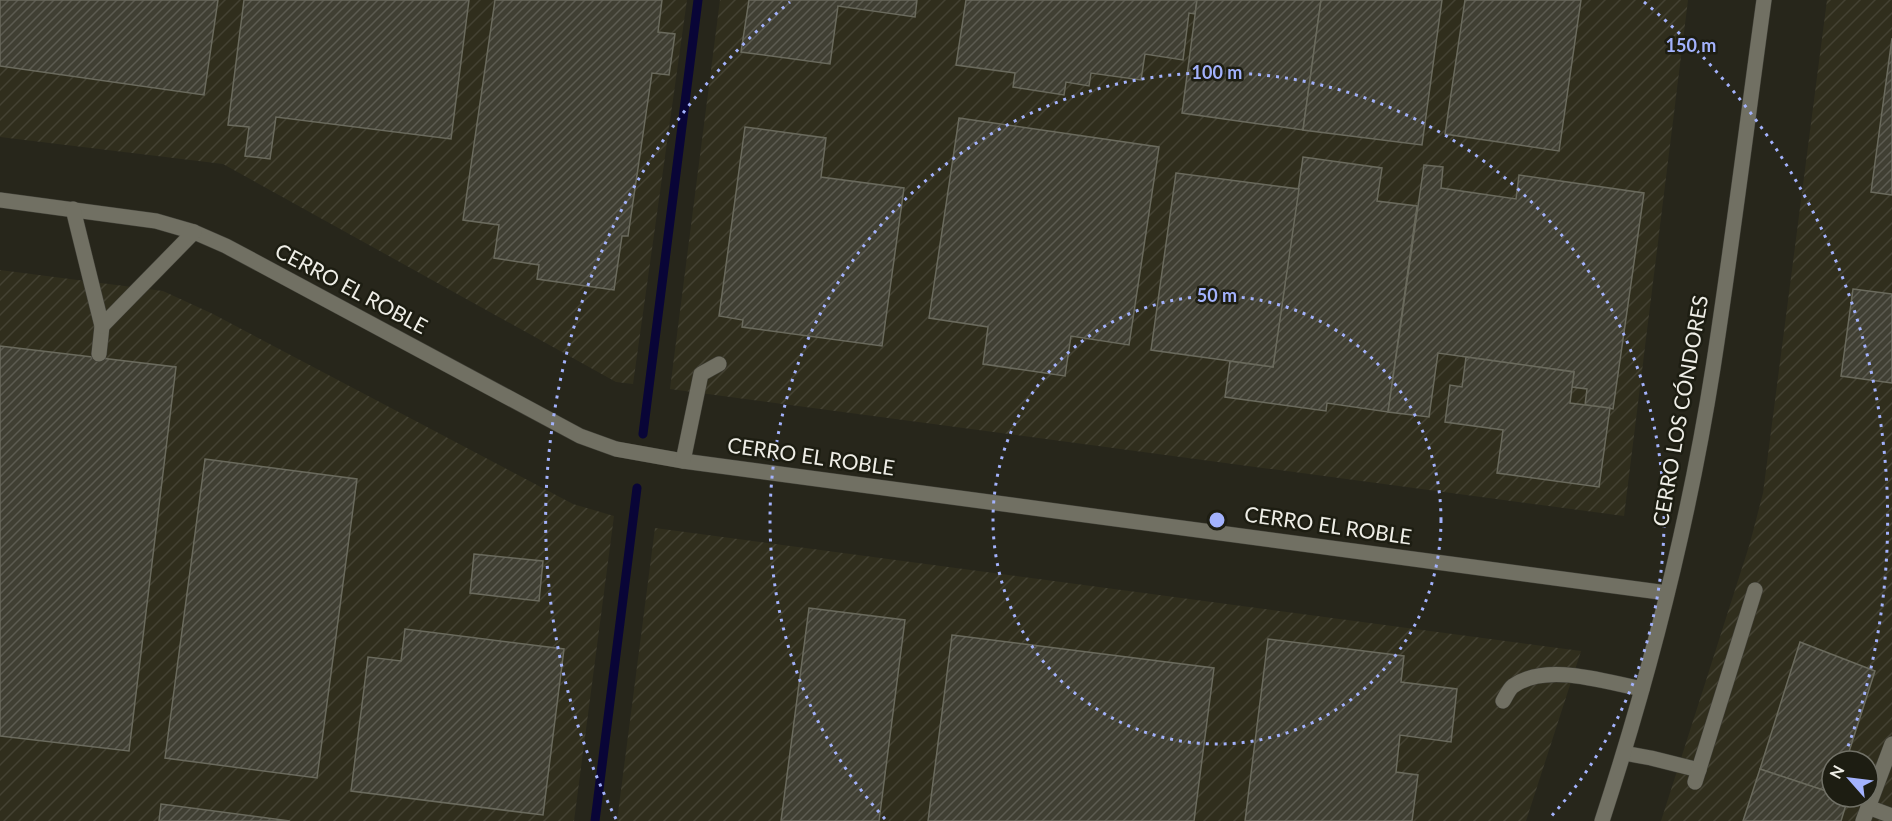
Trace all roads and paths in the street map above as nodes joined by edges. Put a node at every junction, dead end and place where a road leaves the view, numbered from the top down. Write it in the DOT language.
graph roads {
  1 [pos="1764,0"];
  2 [pos="0,200"];
  3 [pos="73,209"];
  4 [pos="194,232"];
  5 [pos="102,326"];
  6 [pos="99,354"];
  7 [pos="719,364"];
  8 [pos="683,461"];
  9 [pos="1755,590"];
  10 [pos="1667,593"];
  11 [pos="1642,689"];
  12 [pos="1503,701"];
  13 [pos="1892,744"];
  14 [pos="1624,753"];
  15 [pos="1865,814"];
  16 [pos="1892,816"];
  17 [pos="1602,821"];
  1 -- 10 [label="street, CERRO LOS CÓNDORES"];
  2 -- 3 [label="street, CERRO EL ROBLE"];
  3 -- 4 [label="street, CERRO EL ROBLE"];
  3 -- 5 [label="street"];
  4 -- 5 [label="street"];
  4 -- 8 [label="street, CERRO EL ROBLE"];
  5 -- 6 [label="street"];
  7 -- 8 [label="street"];
  8 -- 10 [label="street, CERRO EL ROBLE"];
  9 -- 14 [label="street"];
  10 -- 11 [label="street, CERRO LOS CÓNDORES"];
  11 -- 12 [label="street"];
  11 -- 14 [label="street, CERRO LOS CÓNDORES"];
  13 -- 15 [label="street"];
  14 -- 17 [label="street, CERRO LOS CÓNDORES"];
  15 -- 16 [label="street"];
}
